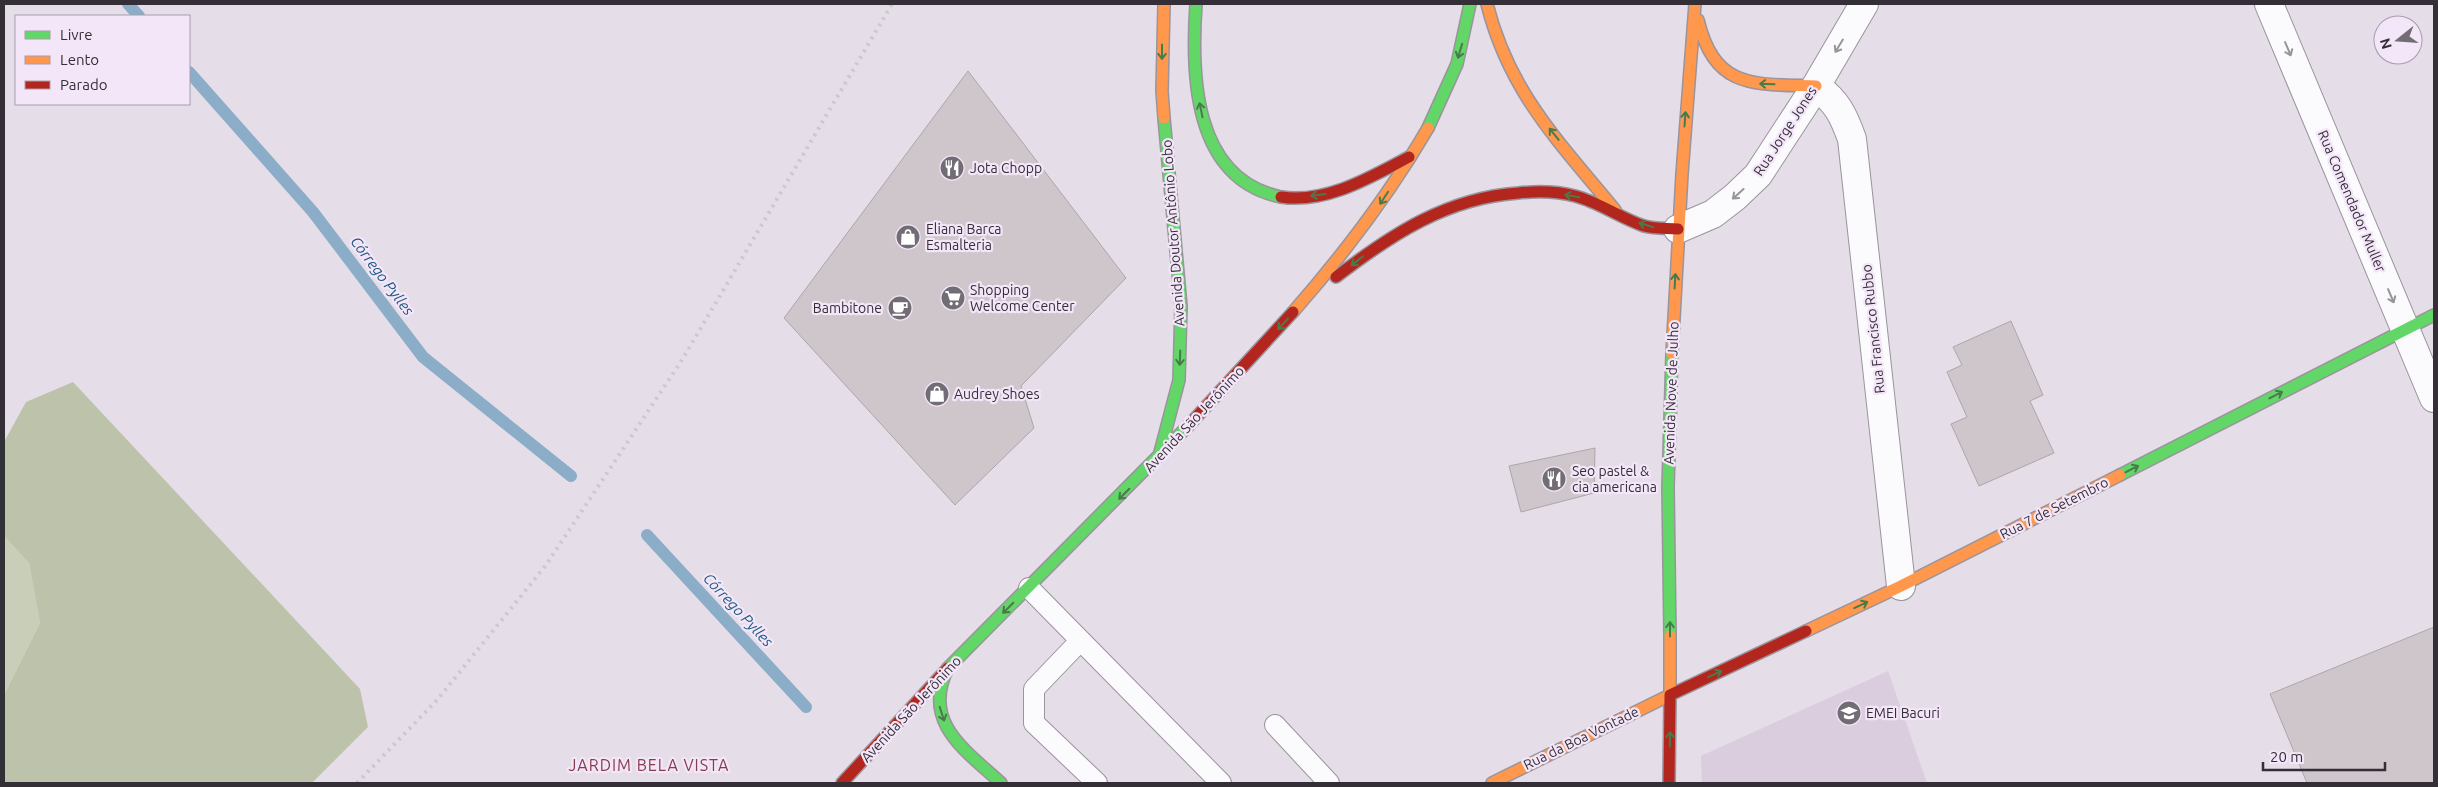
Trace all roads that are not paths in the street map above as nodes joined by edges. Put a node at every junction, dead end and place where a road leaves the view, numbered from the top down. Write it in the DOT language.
graph roads {
  1 [pos="1164,4"];
  2 [pos="1196,4"];
  3 [pos="1470,4"];
  4 [pos="1487,4"];
  5 [pos="1695,4"];
  6 [pos="1864,4"];
  7 [pos="2270,4"];
  8 [pos="1816,86"];
  9 [pos="1410,156"];
  10 [pos="1617,213"];
  11 [pos="1678,229"];
  12 [pos="1301,304"];
  13 [pos="2434,314"];
  14 [pos="2405,329"];
  15 [pos="2434,398"];
  16 [pos="1158,460"];
  17 [pos="1901,586"];
  18 [pos="1029,588"];
  19 [pos="1080,641"];
  20 [pos="948,668"];
  21 [pos="1670,695"];
  22 [pos="1275,725"];
  23 [pos="878,742"];
  24 [pos="866,777"];
  25 [pos="842,783"];
  26 [pos="1001,783"];
  27 [pos="1096,783"];
  28 [pos="1221,783"];
  29 [pos="1328,783"];
  30 [pos="1492,783"];
  31 [pos="1669,783"];
  1 -- 16 [label="main road, Avenida Doutor Antônio Lobo, one-way"];
  9 -- 2 [label="main road, one-way"];
  3 -- 9 [label="main road, Avenida São Jerônimo, one-way"];
  10 -- 4 [label="main road, one-way"];
  8 -- 5 [label="main road, one-way"];
  11 -- 5 [label="main road, Avenida Nove de Julho, one-way"];
  6 -- 8 [label="street, Rua Jorge Jones, one-way"];
  7 -- 14 [label="street, Rua Comendador Muller, one-way"];
  8 -- 11 [label="street, Rua Jorge Jones, one-way"];
  8 -- 17 [label="street, Rua Francisco Rubbo"];
  9 -- 12 [label="main road, Avenida São Jerônimo, one-way"];
  11 -- 10 [label="main road, one-way"];
  10 -- 12 [label="main road, one-way"];
  21 -- 11 [label="main road, Avenida Nove de Julho, one-way"];
  12 -- 16 [label="main road, Avenida São Jerônimo, one-way"];
  13 -- 14 [label="main road, Rua 7 de Setembro"];
  14 -- 15 [label="street, Rua Comendador Muller"];
  17 -- 14 [label="main road, Rua 7 de Setembro, one-way"];
  16 -- 18 [label="main road, Avenida São Jerônimo, one-way"];
  21 -- 17 [label="main road, Rua 7 de Setembro, one-way"];
  18 -- 19 [label="lane"];
  18 -- 20 [label="main road, Avenida São Jerônimo, one-way"];
  19 -- 27 [label="lane"];
  19 -- 28 [label="lane"];
  20 -- 23 [label="main road, Avenida São Jerônimo"];
  20 -- 26 [label="main road, one-way"];
  21 -- 30 [label="main road, Rua da Boa Vontade"];
  31 -- 21 [label="main road, Avenida Nove de Julho, one-way"];
  22 -- 29 [label="lane"];
  23 -- 24 [label="main road"];
  23 -- 25 [label="main road, Avenida São Jerônimo"];
}
